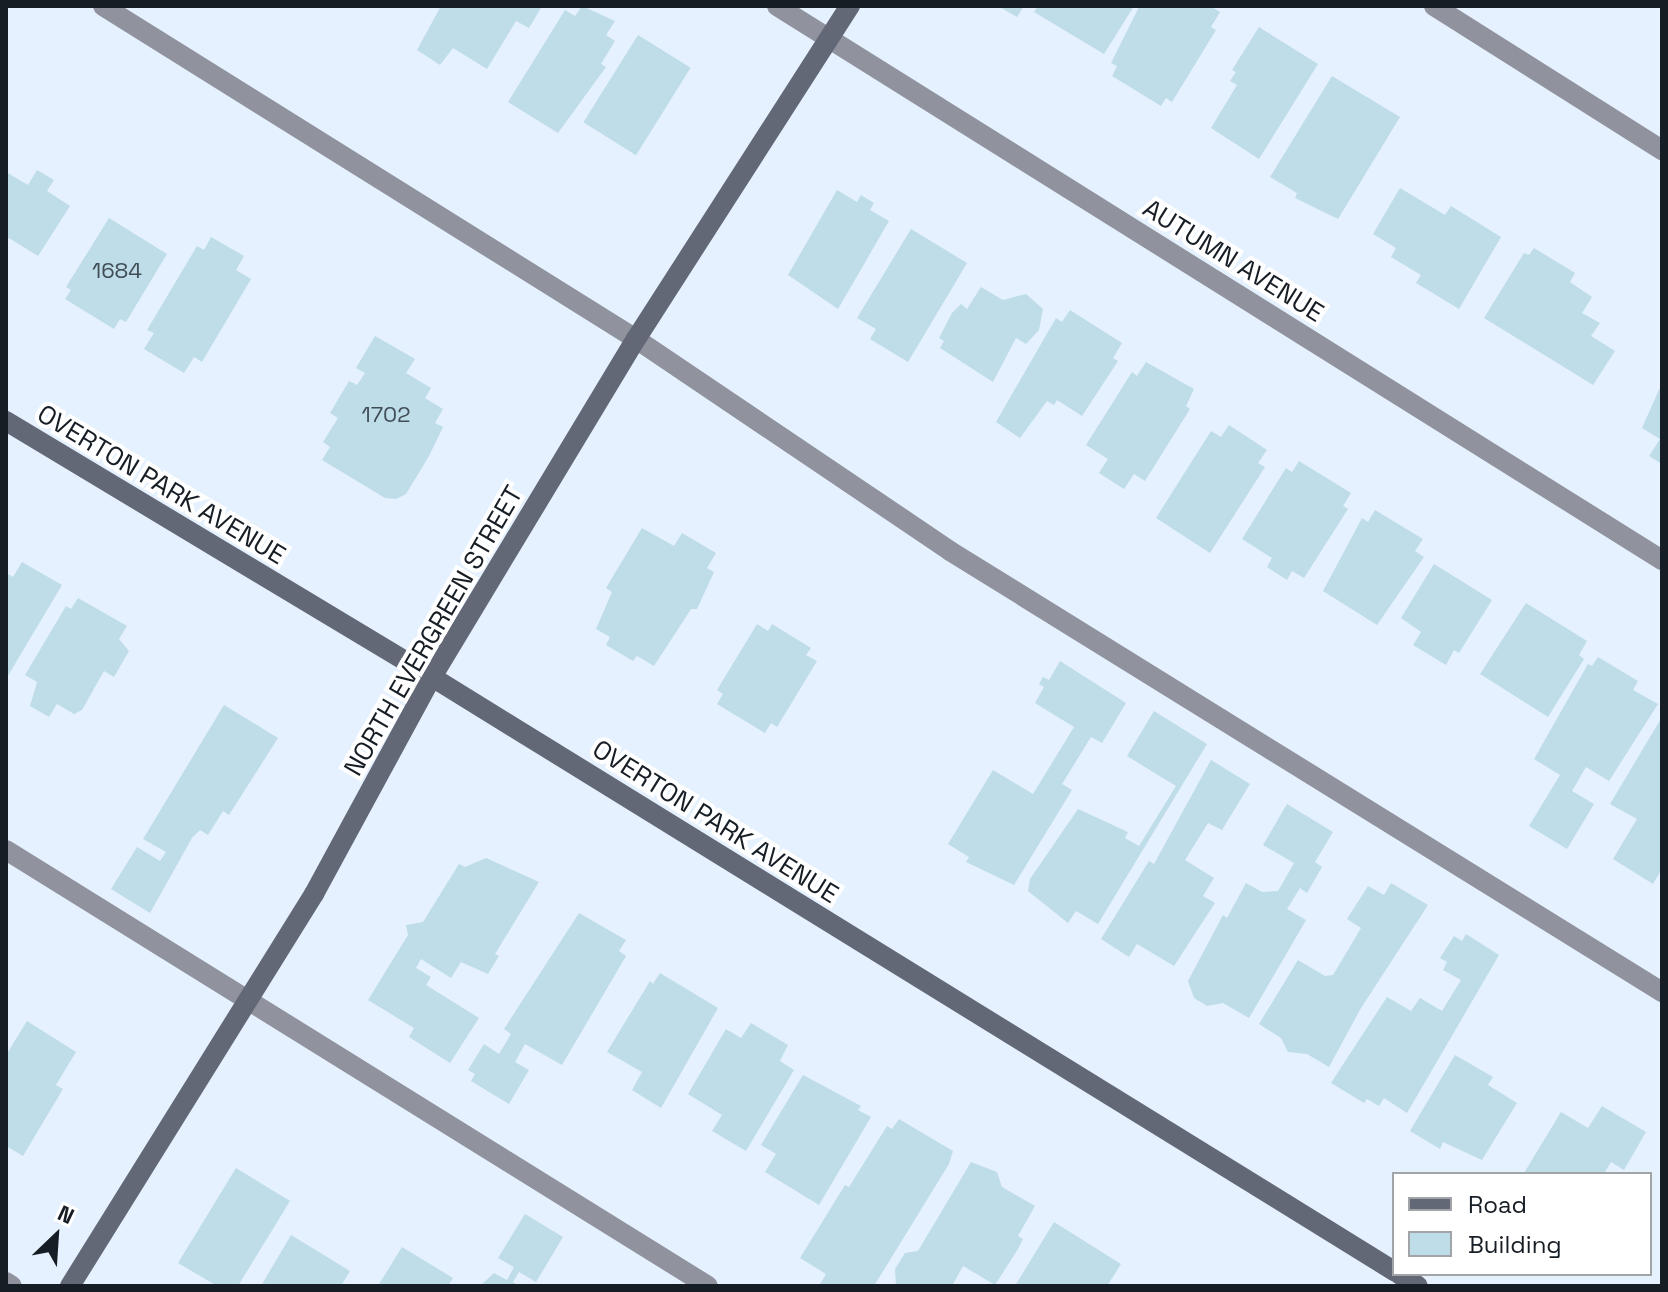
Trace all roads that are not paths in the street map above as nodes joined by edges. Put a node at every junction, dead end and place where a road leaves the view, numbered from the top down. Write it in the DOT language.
graph roads {
  1 [pos="103,6"];
  2 [pos="777,6"];
  3 [pos="850,6"];
  4 [pos="1434,6"];
  5 [pos="829,39"];
  6 [pos="1662,150"];
  7 [pos="636,339"];
  8 [pos="6,421"];
  9 [pos="1662,560"];
  10 [pos="432,677"];
  11 [pos="6,850"];
  12 [pos="1662,992"];
  13 [pos="246,1003"];
  14 [pos="1392,1270"];
  15 [pos="6,1282"];
  16 [pos="12,1286"];
  17 [pos="70,1286"];
  18 [pos="708,1286"];
  1 -- 7 [label="street"];
  2 -- 5 [label="street, AUTUMN AVENUE"];
  3 -- 5 [label="street, NORTH EVERGREEN STREET"];
  4 -- 6 [label="street"];
  5 -- 7 [label="street, NORTH EVERGREEN STREET"];
  5 -- 9 [label="street, AUTUMN AVENUE"];
  7 -- 10 [label="street, NORTH EVERGREEN STREET"];
  7 -- 12 [label="street"];
  8 -- 10 [label="street, OVERTON PARK AVENUE"];
  10 -- 13 [label="street, NORTH EVERGREEN STREET"];
  10 -- 14 [label="street, OVERTON PARK AVENUE"];
  11 -- 13 [label="street"];
  13 -- 17 [label="street, NORTH EVERGREEN STREET"];
  13 -- 18 [label="street"];
  15 -- 16 [label="street"];
}
